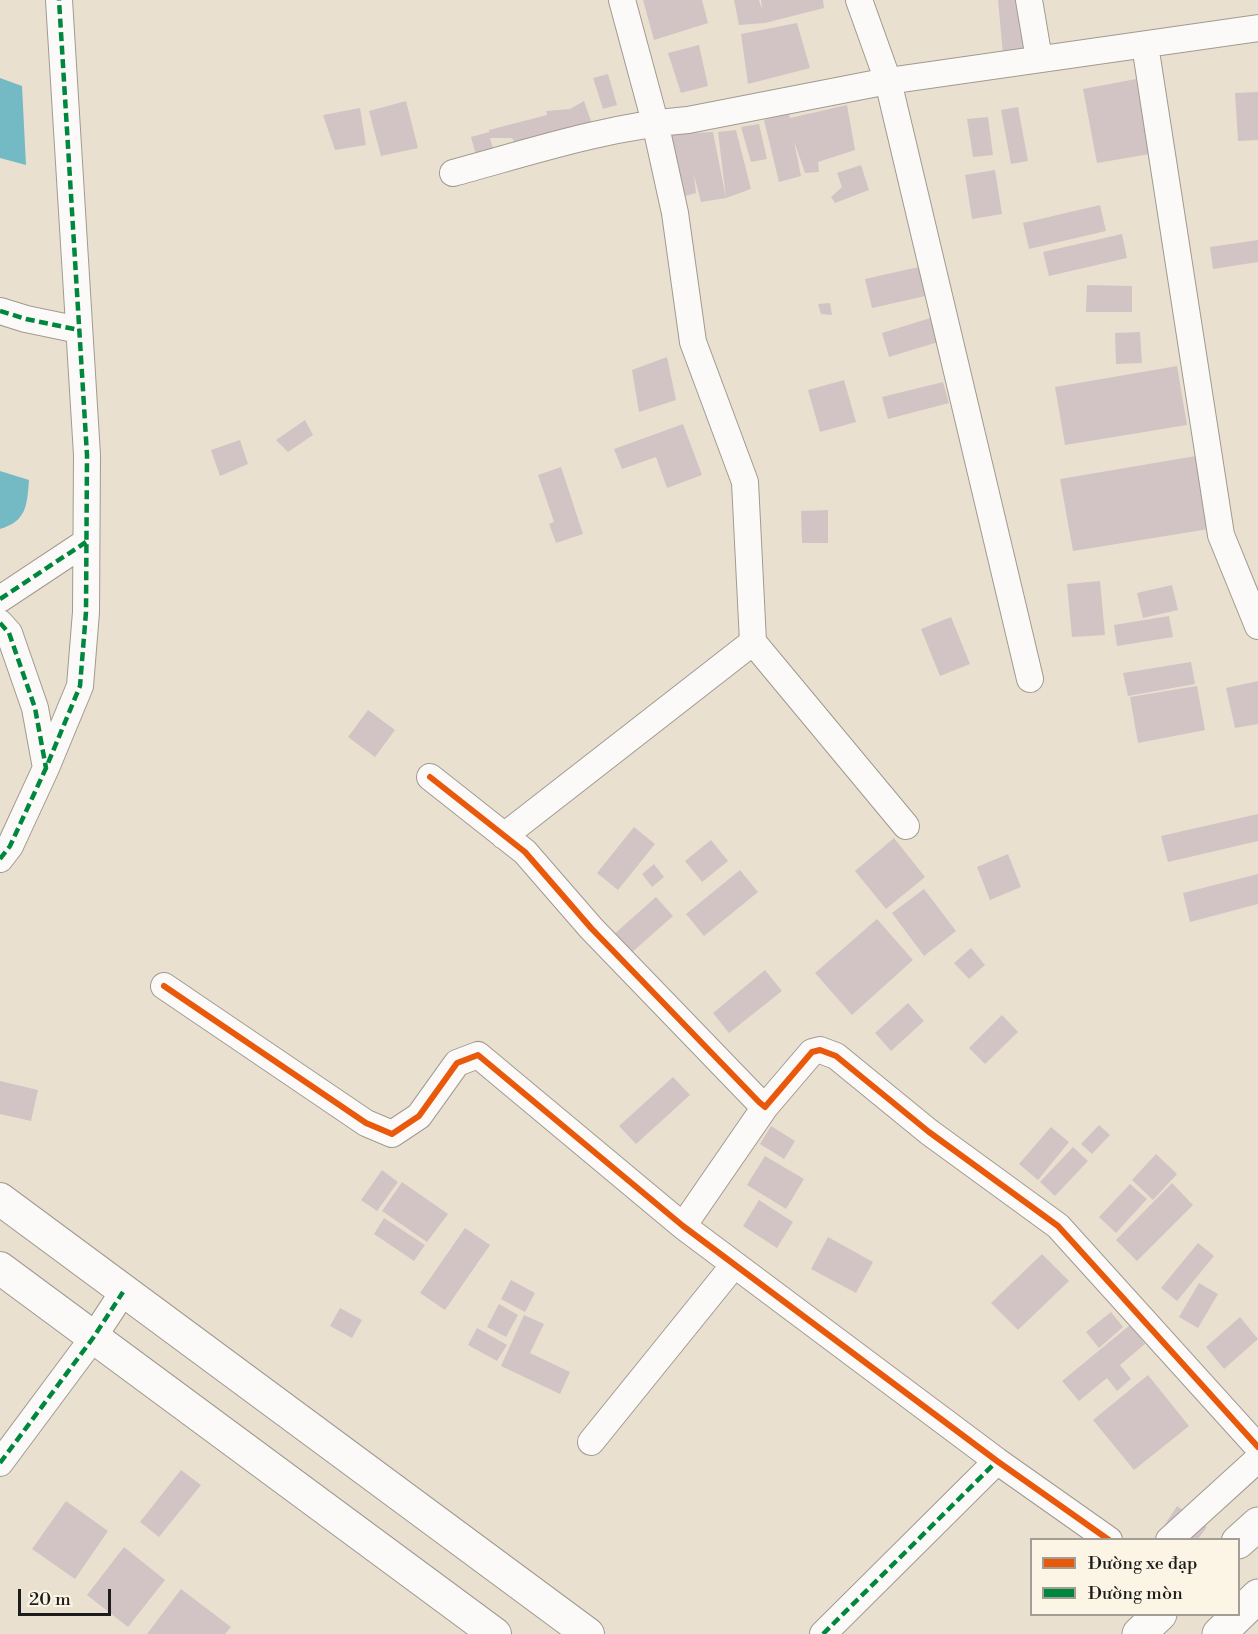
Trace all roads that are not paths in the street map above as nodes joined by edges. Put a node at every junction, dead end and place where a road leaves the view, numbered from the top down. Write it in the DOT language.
graph roads {
  1 [pos="59,0"];
  2 [pos="622,0"];
  3 [pos="859,0"];
  4 [pos="1029,0"];
  5 [pos="1258,28"];
  6 [pos="1145,45"];
  7 [pos="1039,59"];
  8 [pos="888,81"];
  9 [pos="656,122"];
  10 [pos="453,173"];
  11 [pos="0,311"];
  12 [pos="79,330"];
  13 [pos="86,542"];
  14 [pos="0,599"];
  15 [pos="0,623"];
  16 [pos="1258,626"];
  17 [pos="753,642"];
  18 [pos="1030,679"];
  19 [pos="46,768"];
  20 [pos="430,777"];
  21 [pos="906,826"];
  22 [pos="504,836"];
  23 [pos="0,859"];
  24 [pos="164,986"];
  25 [pos="765,1107"];
  26 [pos="0,1199"];
  27 [pos="683,1226"];
  28 [pos="734,1265"];
  29 [pos="0,1268"];
  30 [pos="123,1292"];
  31 [pos="93,1338"];
  32 [pos="591,1442"];
  33 [pos="1258,1447"];
  34 [pos="1258,1459"];
  35 [pos="997,1461"];
  36 [pos="0,1463"];
  37 [pos="1258,1524"];
  38 [pos="1108,1538"];
  39 [pos="1170,1538"];
  40 [pos="1240,1541"];
  41 [pos="1258,1596"];
  42 [pos="1240,1614"];
  43 [pos="1158,1616"];
  44 [pos="1237,1616"];
  45 [pos="495,1634"];
  46 [pos="588,1634"];
  47 [pos="824,1634"];
  48 [pos="1139,1634"];
  49 [pos="1219,1634"];
  1 -- 12 [label="street"];
  2 -- 9 [label="street"];
  3 -- 8 [label="street"];
  4 -- 7 [label="street"];
  5 -- 6 [label="street"];
  6 -- 7 [label="street"];
  6 -- 16 [label="street"];
  7 -- 8 [label="street"];
  8 -- 9 [label="street"];
  8 -- 18 [label="street"];
  9 -- 10 [label="street"];
  9 -- 17 [label="street"];
  11 -- 12 [label="street"];
  12 -- 13 [label="street"];
  13 -- 14 [label="street"];
  13 -- 19 [label="street"];
  15 -- 19 [label="street"];
  17 -- 21 [label="street"];
  17 -- 22 [label="street"];
  19 -- 23 [label="street"];
  20 -- 22 [label="street"];
  22 -- 25 [label="street"];
  24 -- 27 [label="street"];
  25 -- 27 [label="street"];
  25 -- 33 [label="street"];
  26 -- 30 [label="street"];
  27 -- 28 [label="street"];
  28 -- 32 [label="street"];
  28 -- 35 [label="street"];
  29 -- 31 [label="street"];
  30 -- 31 [label="street"];
  30 -- 46 [label="street"];
  31 -- 36 [label="street"];
  31 -- 45 [label="street"];
  34 -- 39 [label="street"];
  35 -- 38 [label="street"];
  35 -- 47 [label="street"];
  37 -- 40 [label="main road"];
  41 -- 42 [label="main road"];
  43 -- 48 [label="main road"];
  44 -- 49 [label="main road"];
}
